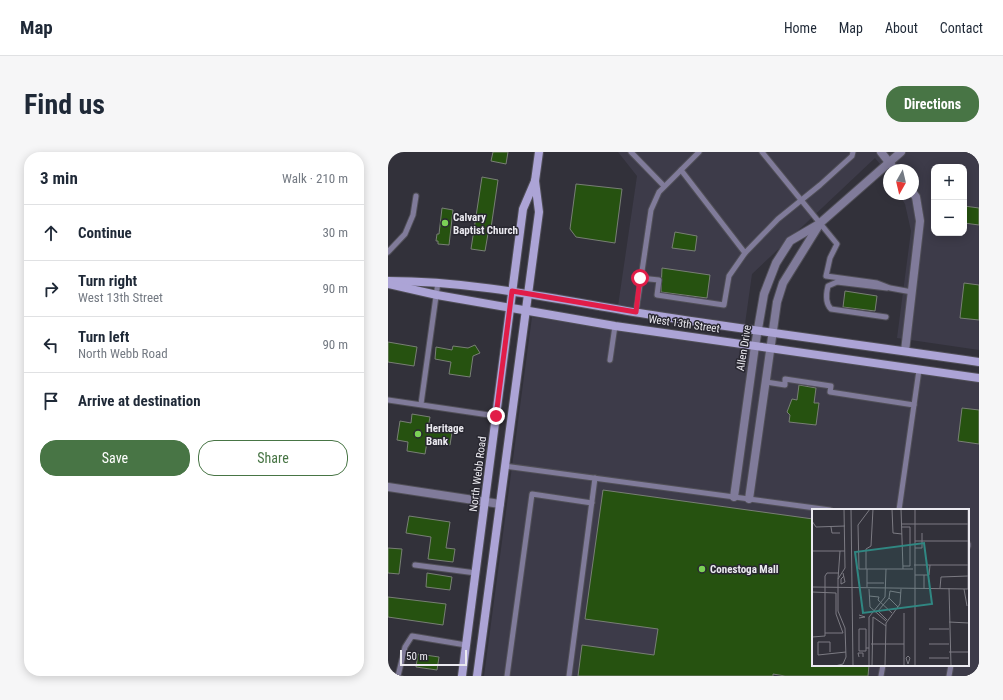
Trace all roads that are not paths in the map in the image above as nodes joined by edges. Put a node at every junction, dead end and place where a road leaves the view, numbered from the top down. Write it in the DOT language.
graph roads {
  1 [pos="539,152"];
  2 [pos="631,152"];
  3 [pos="699,152"];
  4 [pos="762,152"];
  5 [pos="853,152"];
  6 [pos="881,152"];
  7 [pos="901,152"];
  8 [pos="889,162"];
  9 [pos="681,170"];
  10 [pos="535,181"];
  11 [pos="664,186"];
  12 [pos="416,196"];
  13 [pos="916,200"];
  14 [pos="800,201"];
  15 [pos="819,224"];
  16 [pos="388,252"];
  17 [pos="745,253"];
  18 [pos="640,278"];
  19 [pos="388,281"];
  20 [pos="438,282"];
  21 [pos="388,284"];
  22 [pos="890,288"];
  23 [pos="512,291"];
  24 [pos="912,292"];
  25 [pos="528,294"];
  26 [pos="437,295"];
  27 [pos="509,307"];
  28 [pos="526,310"];
  29 [pos="636,312"];
  30 [pos="886,317"];
  31 [pos="615,326"];
  32 [pos="758,330"];
  33 [pos="773,332"];
  34 [pos="755,346"];
  35 [pos="770,348"];
  36 [pos="905,351"];
  37 [pos="610,360"];
  38 [pos="979,362"];
  39 [pos="919,370"];
  40 [pos="979,378"];
  41 [pos="766,382"];
  42 [pos="388,400"];
  43 [pos="421,404"];
  44 [pos="914,405"];
  45 [pos="496,416"];
  46 [pos="505,466"];
  47 [pos="595,478"];
  48 [pos="388,487"];
  49 [pos="734,497"];
  50 [pos="748,499"];
  51 [pos="485,502"];
  52 [pos="592,503"];
  53 [pos="500,504"];
  54 [pos="823,509"];
  55 [pos="899,509"];
  56 [pos="415,565"];
  57 [pos="476,573"];
  58 [pos="466,645"];
  59 [pos="882,666"];
  60 [pos="951,666"];
  61 [pos="398,676"];
  62 [pos="462,676"];
  63 [pos="477,676"];
  64 [pos="507,676"];
  65 [pos="569,676"];
  66 [pos="881,676"];
  67 [pos="949,676"];
  1 -- 10 [label="main road, North Webb Road"];
  2 -- 11 [label="lane"];
  3 -- 9 [label="lane"];
  4 -- 14 [label="lane"];
  5 -- 14 [label="lane"];
  6 -- 8 [label="street"];
  7 -- 8 [label="street, Allen Drive"];
  8 -- 15 [label="street, Allen Drive"];
  9 -- 11 [label="lane"];
  9 -- 17 [label="lane"];
  10 -- 23 [label="main road, North Webb Road"];
  10 -- 25 [label="main road, North Webb Road"];
  11 -- 18 [label="lane"];
  12 -- 16 [label="lane"];
  13 -- 24 [label="street"];
  14 -- 15 [label="lane"];
  14 -- 17 [label="lane"];
  15 -- 22 [label="lane"];
  15 -- 32 [label="street, Allen Drive"];
  15 -- 33 [label="street, Allen Drive"];
  17 -- 18 [label="lane"];
  18 -- 29 [label="lane"];
  19 -- 20 [label="main road, West 13th Street"];
  20 -- 23 [label="main road, West 13th Street"];
  20 -- 26 [label="lane"];
  21 -- 26 [label="main road, West 13th Street"];
  22 -- 24 [label="lane"];
  22 -- 30 [label="lane"];
  23 -- 25 [label="main road, West 13th Street"];
  23 -- 27 [label="main road, North Webb Road"];
  24 -- 36 [label="street"];
  25 -- 28 [label="main road, North Webb Road"];
  25 -- 29 [label="main road, West 13th Street"];
  26 -- 27 [label="main road, West 13th Street"];
  26 -- 43 [label="lane"];
  27 -- 28 [label="main road, West 13th Street"];
  27 -- 45 [label="main road, North Webb Road"];
  28 -- 31 [label="main road, West 13th Street"];
  28 -- 46 [label="main road, North Webb Road"];
  29 -- 32 [label="main road, West 13th Street"];
  31 -- 34 [label="main road, West 13th Street"];
  31 -- 37 [label="lane"];
  32 -- 33 [label="main road, West 13th Street"];
  32 -- 34 [label="street, Allen Drive"];
  33 -- 35 [label="street, Allen Drive"];
  33 -- 36 [label="main road, West 13th Street"];
  34 -- 35 [label="main road, West 13th Street"];
  34 -- 49 [label="street, Allen Drive"];
  35 -- 39 [label="main road, West 13th Street"];
  35 -- 41 [label="street, Allen Drive"];
  36 -- 38 [label="main road, West 13th Street"];
  39 -- 40 [label="main road, West 13th Street"];
  39 -- 44 [label="lane"];
  41 -- 44 [label="lane"];
  41 -- 50 [label="street, Allen Drive"];
  42 -- 43 [label="lane"];
  43 -- 45 [label="lane"];
  44 -- 55 [label="lane"];
  45 -- 51 [label="main road, North Webb Road"];
  46 -- 47 [label="lane"];
  46 -- 53 [label="main road, North Webb Road"];
  47 -- 49 [label="lane"];
  47 -- 52 [label="lane"];
  48 -- 51 [label="street"];
  49 -- 50 [label="lane"];
  50 -- 54 [label="lane"];
  51 -- 53 [label="street"];
  51 -- 57 [label="main road, North Webb Road"];
  52 -- 64 [label="lane"];
  52 -- 65 [label="lane"];
  53 -- 63 [label="main road, North Webb Road"];
  56 -- 57 [label="lane"];
  57 -- 58 [label="main road, North Webb Road"];
  58 -- 61 [label="lane"];
  58 -- 62 [label="main road, North Webb Road"];
  59 -- 66 [label="lane"];
  60 -- 67 [label="lane"];
}
